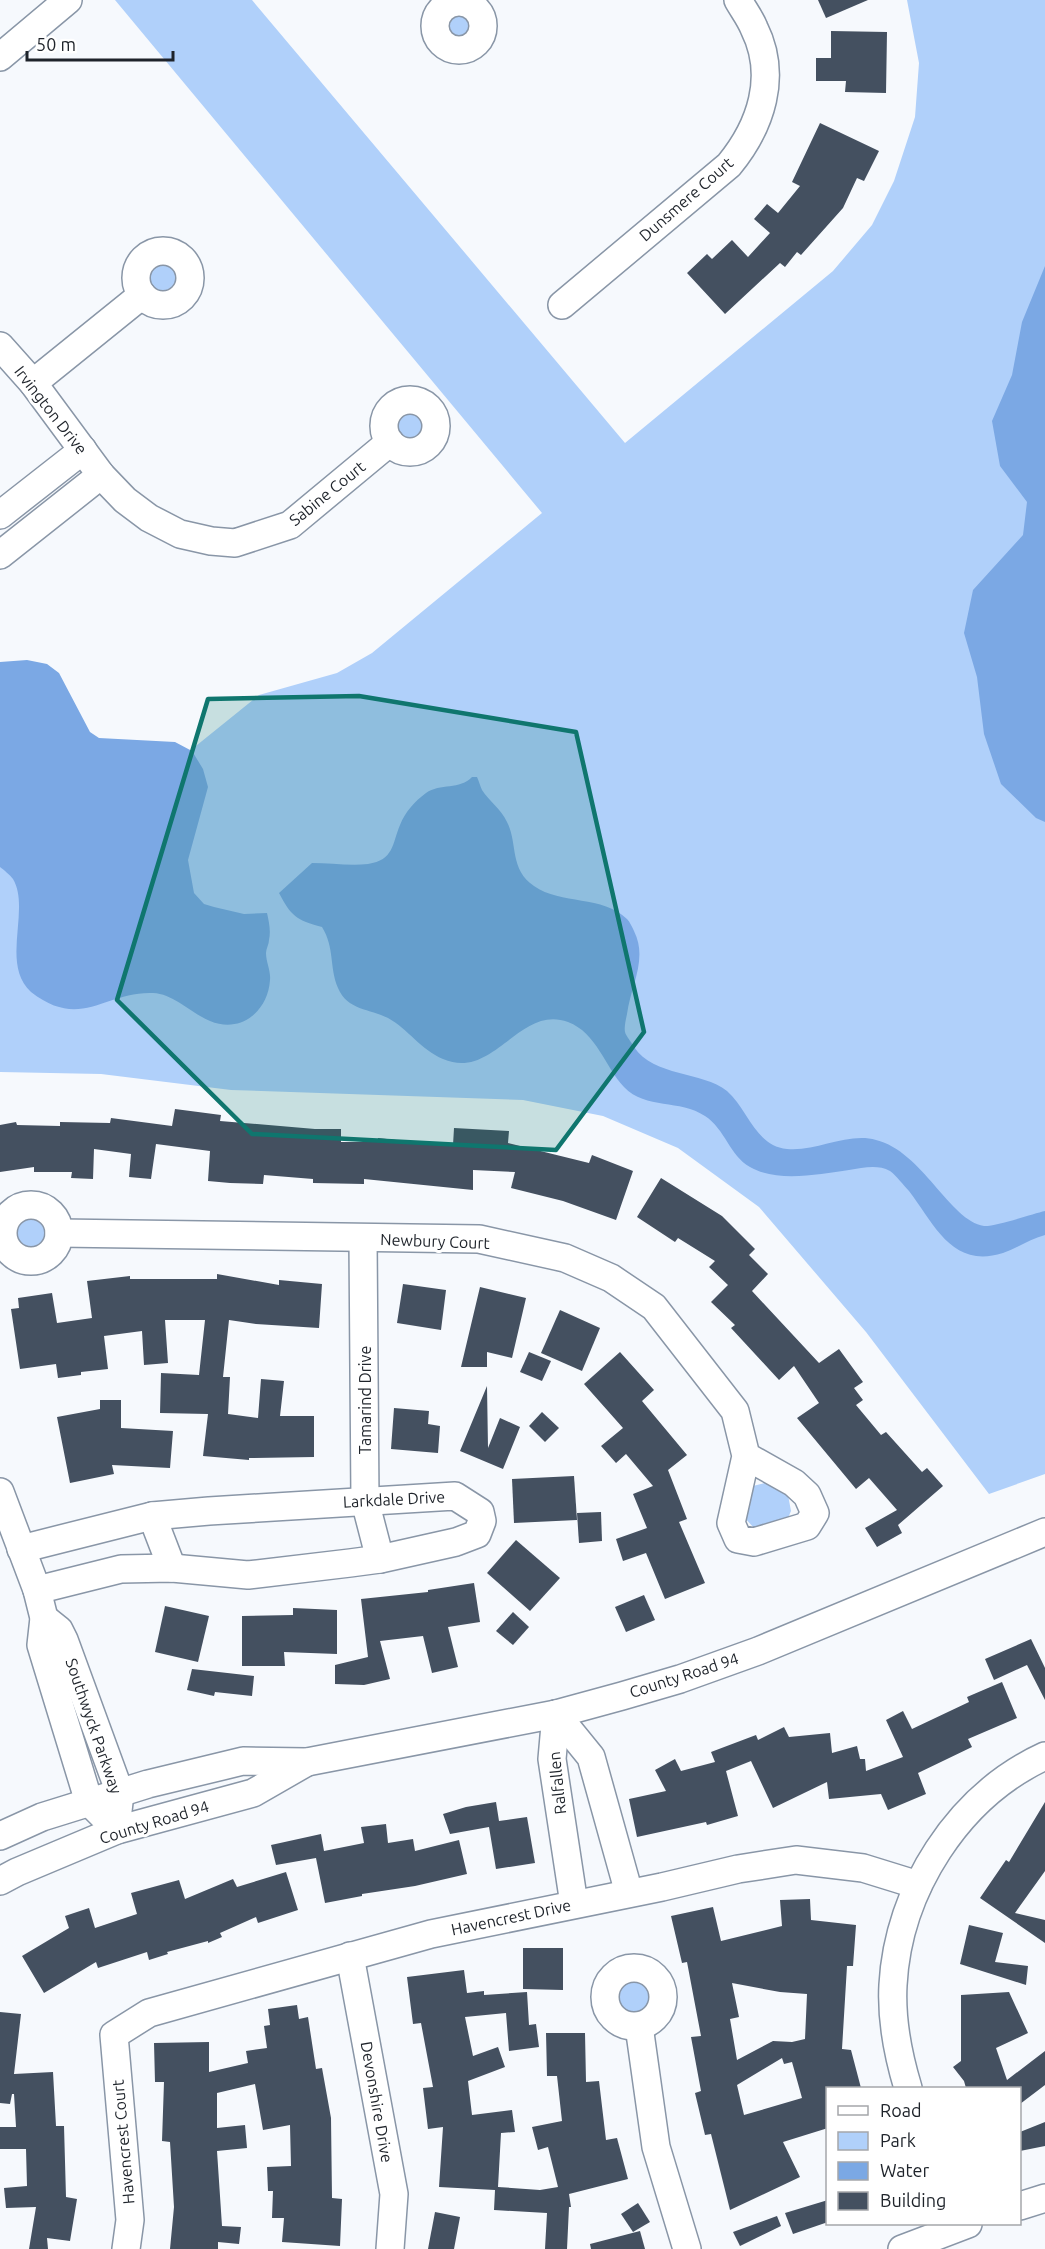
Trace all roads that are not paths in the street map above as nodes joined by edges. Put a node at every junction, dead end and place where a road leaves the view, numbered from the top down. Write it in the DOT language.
graph roads {
  1 [pos="68,0"];
  2 [pos="738,0"];
  3 [pos="0,57"];
  4 [pos="142,295"];
  5 [pos="562,305"];
  6 [pos="0,346"];
  7 [pos="33,382"];
  8 [pos="390,442"];
  9 [pos="83,450"];
  10 [pos="101,475"];
  11 [pos="0,515"];
  12 [pos="0,555"];
  13 [pos="59,1233"];
  14 [pos="363,1239"];
  15 [pos="746,1456"];
  16 [pos="0,1492"];
  17 [pos="365,1501"];
  18 [pos="152,1516"];
  19 [pos="1045,1532"];
  20 [pos="21,1549"];
  21 [pos="380,1559"];
  22 [pos="172,1568"];
  23 [pos="37,1590"];
  24 [pos="44,1618"];
  25 [pos="556,1714"];
  26 [pos="1045,1756"];
  27 [pos="307,1762"];
  28 [pos="120,1793"];
  29 [pos="89,1802"];
  30 [pos="117,1830"];
  31 [pos="0,1836"];
  32 [pos="0,1881"];
  33 [pos="918,1885"];
  34 [pos="629,1893"];
  35 [pos="574,1904"];
  36 [pos="350,1956"];
  37 [pos="639,2026"];
  38 [pos="114,2035"];
  39 [pos="908,2087"];
  40 [pos="1045,2198"];
  41 [pos="1021,2206"];
  42 [pos="960,2225"];
  43 [pos="126,2249"];
  44 [pos="390,2249"];
  45 [pos="687,2249"];
  46 [pos="902,2249"];
  1 -- 3 [label="street"];
  2 -- 5 [label="street, Dunsmere Court"];
  4 -- 7 [label="street"];
  6 -- 7 [label="street, Irvington Drive"];
  7 -- 9 [label="street, Irvington Drive"];
  8 -- 10 [label="street, Sabine Court"];
  9 -- 10 [label="street, Irvington Drive"];
  9 -- 11 [label="street"];
  10 -- 12 [label="street"];
  13 -- 14 [label="street, Newbury Court"];
  14 -- 15 [label="street, Newbury Court"];
  14 -- 17 [label="street, Tamarind Drive"];
  16 -- 20 [label="street, Southwyck Parkway"];
  17 -- 18 [label="street, Larkdale Drive"];
  17 -- 21 [label="street, Tamarind Drive"];
  17 -- 21 [label="street, Larkdale Drive"];
  18 -- 20 [label="street, Larkdale Drive"];
  18 -- 22 [label="street"];
  19 -- 25 [label="street, County Road 94"];
  20 -- 23 [label="street, Southwyck Parkway"];
  21 -- 22 [label="street, Larkdale Drive"];
  22 -- 23 [label="street, Larkdale Drive"];
  23 -- 24 [label="street, Southwyck Parkway"];
  24 -- 28 [label="street, Southwyck Parkway"];
  24 -- 29 [label="street, Southwyck Parkway"];
  25 -- 27 [label="street, County Road 94"];
  25 -- 34 [label="street, Ralfallen"];
  25 -- 35 [label="street, Ralfallen"];
  26 -- 33 [label="street"];
  27 -- 28 [label="street, County Road 94"];
  27 -- 30 [label="street, County Road 94"];
  28 -- 29 [label="street, County Road 94"];
  28 -- 30 [label="street, Southwyck Parkway"];
  29 -- 30 [label="street, Southwyck Parkway"];
  29 -- 31 [label="street, County Road 94"];
  30 -- 32 [label="street, County Road 94"];
  33 -- 34 [label="street, Havencrest Drive"];
  33 -- 39 [label="street"];
  34 -- 35 [label="street, Havencrest Drive"];
  35 -- 36 [label="street, Havencrest Drive"];
  36 -- 38 [label="street, Havencrest Drive"];
  36 -- 44 [label="street, Devonshire Drive"];
  37 -- 45 [label="street"];
  38 -- 43 [label="street, Havencrest Court"];
  40 -- 41 [label="street"];
  42 -- 46 [label="street"];
}
